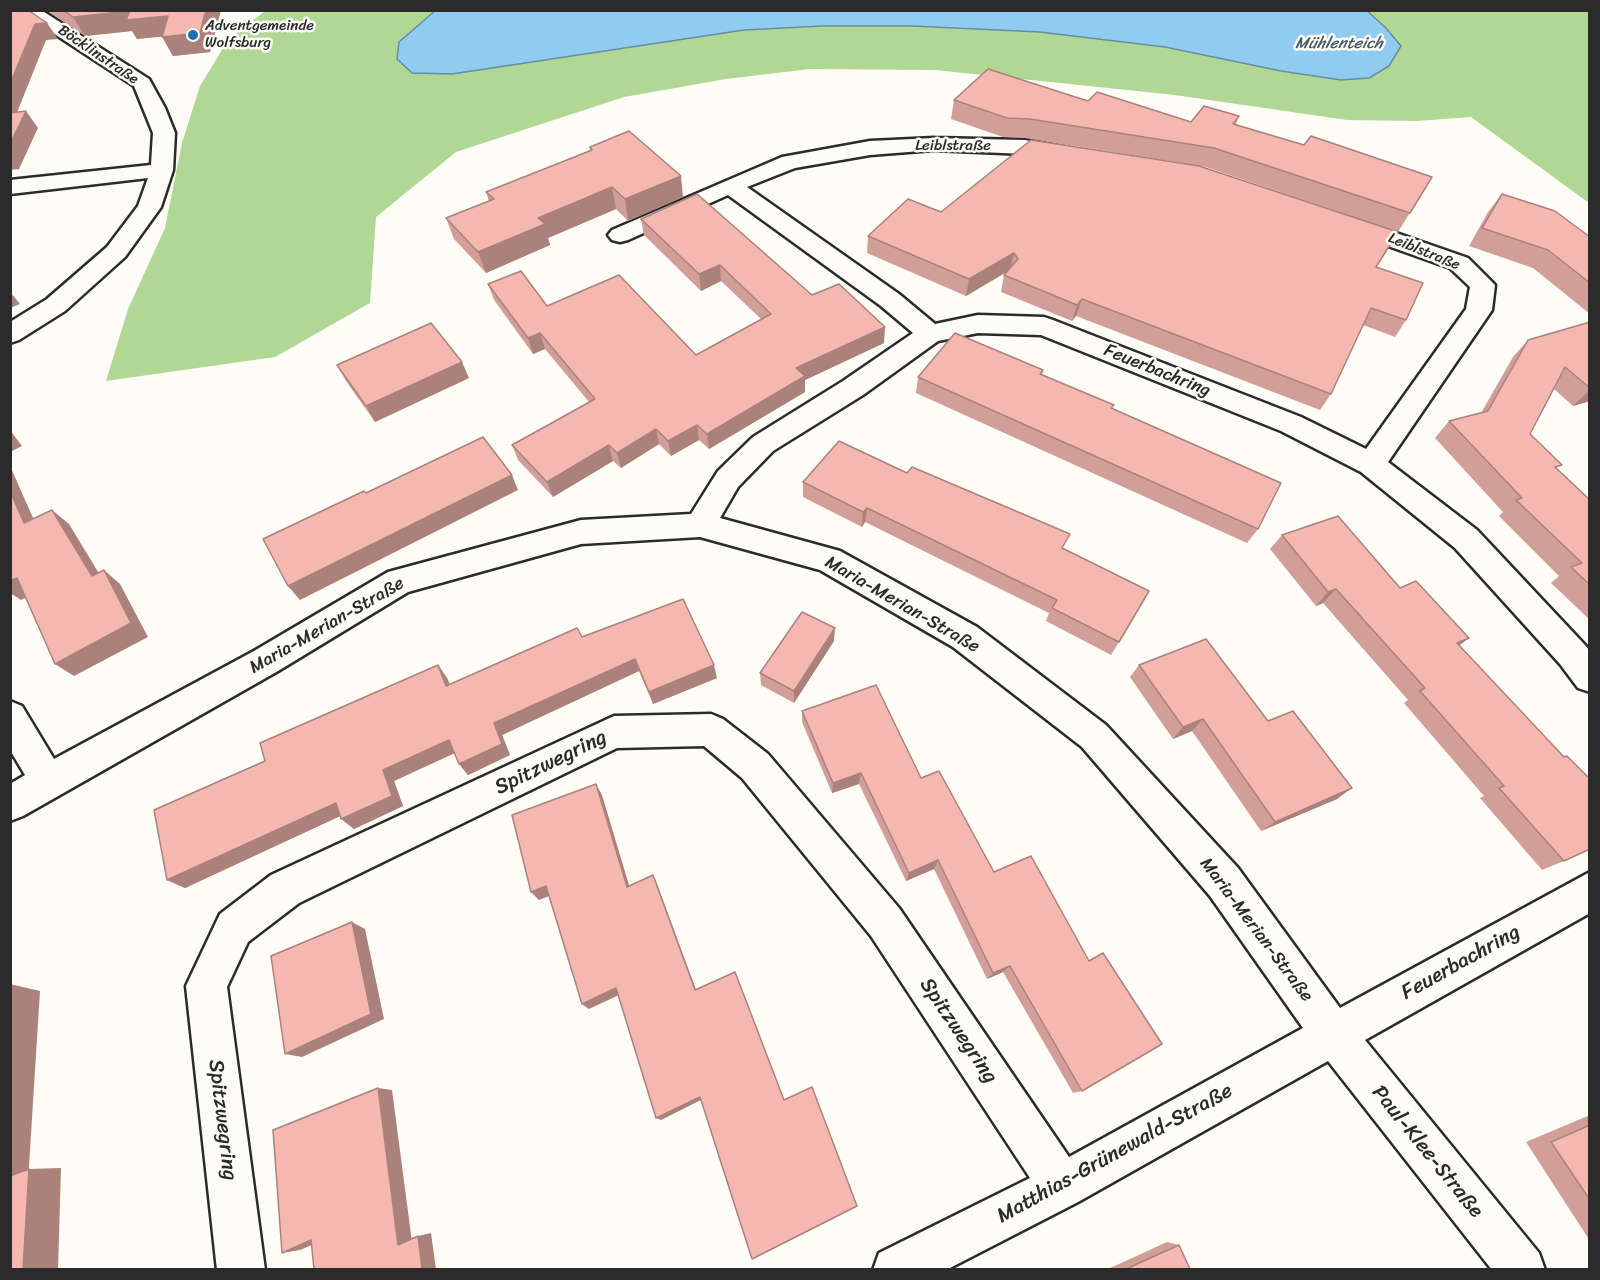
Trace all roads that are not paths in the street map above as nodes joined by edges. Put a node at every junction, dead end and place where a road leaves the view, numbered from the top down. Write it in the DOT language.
graph roads {
  1 [pos="27,10"];
  2 [pos="1082,156"];
  3 [pos="162,170"];
  4 [pos="730,186"];
  5 [pos="10,187"];
  6 [pos="1328,217"];
  7 [pos="620,235"];
  8 [pos="10,334"];
  9 [pos="930,334"];
  10 [pos="1371,464"];
  11 [pos="700,525"];
  12 [pos="1590,677"];
  13 [pos="10,717"];
  14 [pos="48,781"];
  15 [pos="10,804"];
  16 [pos="1590,891"];
  17 [pos="1333,1034"];
  18 [pos="1062,1186"];
  19 [pos="241,1269"];
  20 [pos="896,1269"];
  21 [pos="1522,1269"];
  1 -- 3 [label="street, Böcklinstraße"];
  2 -- 4 [label="street, Leiblstraße"];
  3 -- 5 [label="street"];
  3 -- 8 [label="street, Böcklinstraße"];
  4 -- 7 [label="street, Leiblstraße"];
  4 -- 9 [label="street"];
  6 -- 10 [label="street, Leiblstraße"];
  9 -- 10 [label="street, Feuerbachring"];
  9 -- 11 [label="street, Feuerbachring"];
  10 -- 12 [label="street, Feuerbachring"];
  11 -- 14 [label="street, Maria-Merian-Straße"];
  11 -- 17 [label="street, Maria-Merian-Straße"];
  13 -- 14 [label="street"];
  14 -- 15 [label="street, Maria-Merian-Straße"];
  16 -- 17 [label="street, Feuerbachring"];
  17 -- 18 [label="street, Matthias-Grünewald-Straße"];
  17 -- 21 [label="street, Paul-Klee-Straße"];
  18 -- 19 [label="street, Spitzwegring"];
  18 -- 20 [label="street, Matthias-Grünewald-Straße"];
}
